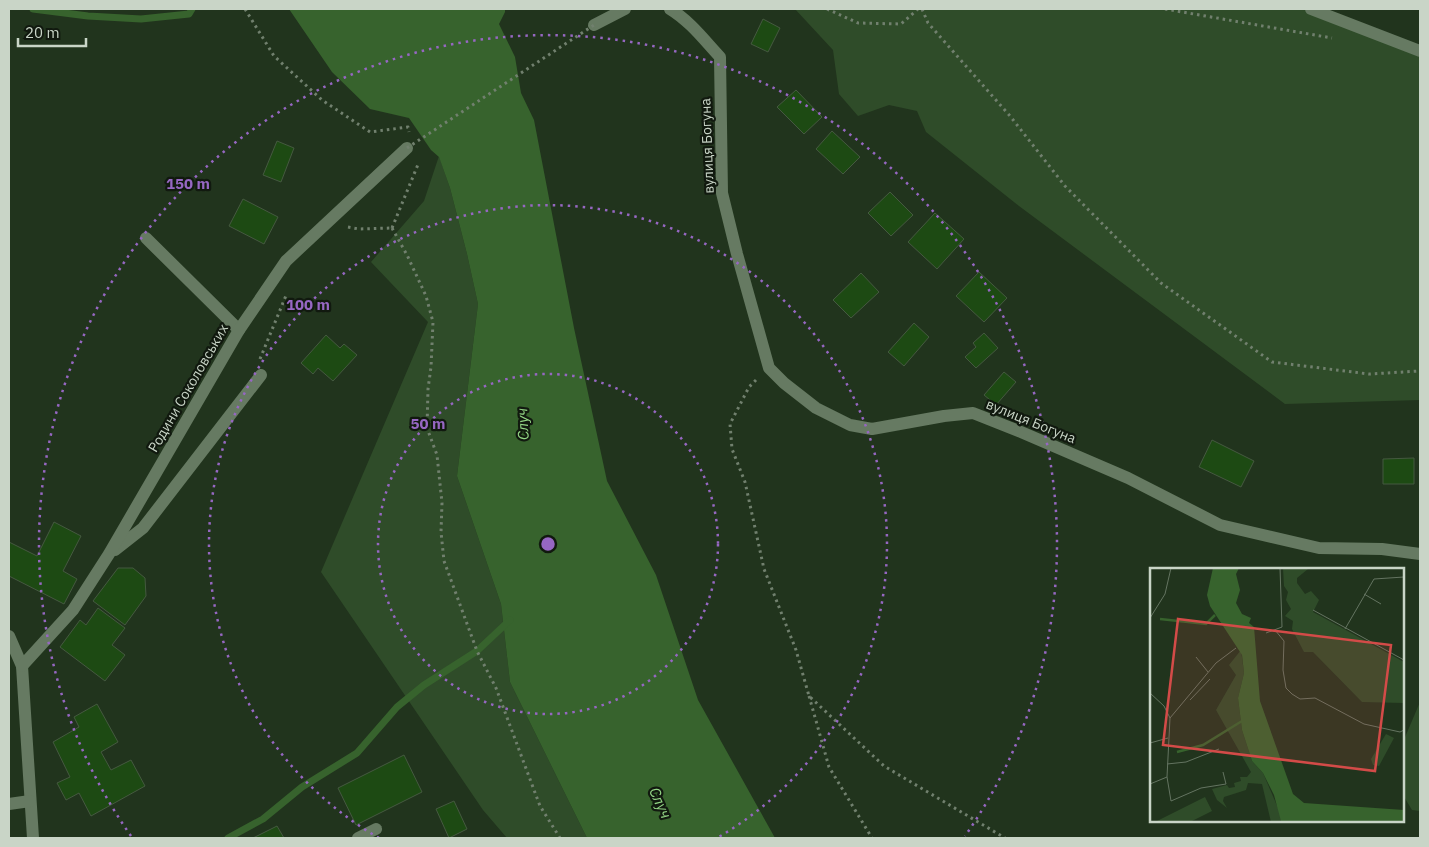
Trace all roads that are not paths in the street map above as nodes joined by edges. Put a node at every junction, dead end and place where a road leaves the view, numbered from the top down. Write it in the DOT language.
graph roads {
  1 [pos="625,9"];
  2 [pos="670,9"];
  3 [pos="1311,9"];
  4 [pos="594,25"];
  5 [pos="1420,51"];
  6 [pos="412,149"];
  7 [pos="146,238"];
  8 [pos="239,330"];
  9 [pos="260,375"];
  10 [pos="109,554"];
  11 [pos="1420,554"];
  12 [pos="9,636"];
  13 [pos="22,666"];
  14 [pos="30,800"];
  15 [pos="9,804"];
  16 [pos="376,830"];
  17 [pos="33,838"];
  18 [pos="358,838"];
  1 -- 4 [label="street"];
  2 -- 11 [label="street, вулиця Богуна"];
  3 -- 5 [label="street"];
  6 -- 8 [label="street, Родини Соколовських"];
  7 -- 8 [label="street"];
  8 -- 10 [label="street, Родини Соколовських"];
  9 -- 10 [label="street"];
  10 -- 13 [label="street, Родини Соколовських"];
  12 -- 13 [label="street"];
  13 -- 14 [label="street"];
  14 -- 15 [label="street"];
  14 -- 17 [label="street"];
  16 -- 18 [label="street"];
}
